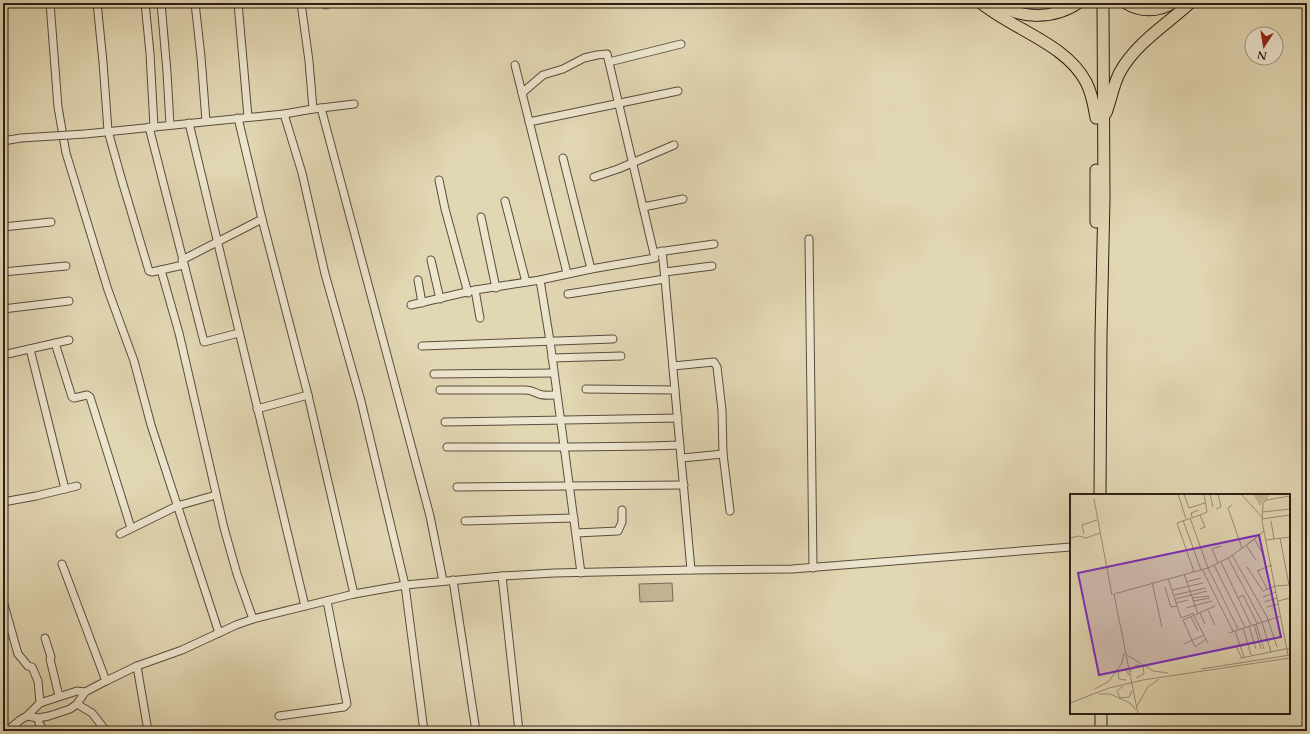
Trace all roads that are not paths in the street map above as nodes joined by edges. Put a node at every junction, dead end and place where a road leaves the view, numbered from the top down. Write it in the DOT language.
graph roads {
  1 [pos="50,3"];
  2 [pos="97,3"];
  3 [pos="145,3"];
  4 [pos="161,3"];
  5 [pos="195,3"];
  6 [pos="238,3"];
  7 [pos="301,3"];
  8 [pos="982,3"];
  9 [pos="998,3"];
  10 [pos="1078,3"];
  11 [pos="1097,3"];
  12 [pos="1103,3"];
  13 [pos="1126,3"];
  14 [pos="1172,3"];
  15 [pos="1190,3"];
  16 [pos="681,44"];
  17 [pos="609,62"];
  18 [pos="515,65"];
  19 [pos="678,91"];
  20 [pos="522,93"];
  21 [pos="354,104"];
  22 [pos="619,104"];
  23 [pos="313,108"];
  24 [pos="321,108"];
  25 [pos="284,114"];
  26 [pos="248,117"];
  27 [pos="238,118"];
  28 [pos="1099,119"];
  29 [pos="206,121"];
  30 [pos="529,122"];
  31 [pos="189,123"];
  32 [pos="170,125"];
  33 [pos="151,127"];
  34 [pos="108,131"];
  35 [pos="3,141"];
  36 [pos="674,145"];
  37 [pos="563,158"];
  38 [pos="633,163"];
  39 [pos="594,177"];
  40 [pos="440,180"];
  41 [pos="683,199"];
  42 [pos="505,201"];
  43 [pos="643,207"];
  44 [pos="481,217"];
  45 [pos="262,219"];
  46 [pos="51,222"];
  47 [pos="3,226"];
  48 [pos="809,239"];
  49 [pos="218,242"];
  50 [pos="714,244"];
  51 [pos="659,255"];
  52 [pos="431,260"];
  53 [pos="183,262"];
  54 [pos="66,266"];
  55 [pos="712,266"];
  56 [pos="591,269"];
  57 [pos="161,270"];
  58 [pos="3,272"];
  59 [pos="567,273"];
  60 [pos="665,275"];
  61 [pos="418,280"];
  62 [pos="540,280"];
  63 [pos="526,282"];
  64 [pos="496,288"];
  65 [pos="471,291"];
  66 [pos="568,294"];
  67 [pos="440,299"];
  68 [pos="69,301"];
  69 [pos="422,303"];
  70 [pos="411,305"];
  71 [pos="3,309"];
  72 [pos="480,318"];
  73 [pos="239,333"];
  74 [pos="613,339"];
  75 [pos="69,340"];
  76 [pos="550,341"];
  77 [pos="55,343"];
  78 [pos="422,346"];
  79 [pos="30,349"];
  80 [pos="3,355"];
  81 [pos="621,356"];
  82 [pos="552,358"];
  83 [pos="673,366"];
  84 [pos="553,373"];
  85 [pos="434,374"];
  86 [pos="586,389"];
  87 [pos="440,390"];
  88 [pos="676,390"];
  89 [pos="308,395"];
  90 [pos="556,396"];
  91 [pos="257,409"];
  92 [pos="678,418"];
  93 [pos="560,419"];
  94 [pos="445,422"];
  95 [pos="680,445"];
  96 [pos="564,446"];
  97 [pos="447,447"];
  98 [pos="724,454"];
  99 [pos="682,458"];
  100 [pos="77,486"];
  101 [pos="684,486"];
  102 [pos="458,487"];
  103 [pos="569,487"];
  104 [pos="65,489"];
  105 [pos="1094,494"];
  106 [pos="1100,494"];
  107 [pos="216,495"];
  108 [pos="3,502"];
  109 [pos="177,506"];
  110 [pos="622,510"];
  111 [pos="730,511"];
  112 [pos="574,518"];
  113 [pos="465,521"];
  114 [pos="131,528"];
  115 [pos="576,533"];
  116 [pos="120,534"];
  117 [pos="1070,547"];
  118 [pos="62,564"];
  119 [pos="813,568"];
  120 [pos="691,570"];
  121 [pos="581,573"];
  122 [pos="502,576"];
  123 [pos="453,580"];
  124 [pos="444,581"];
  125 [pos="405,585"];
  126 [pos="354,594"];
  127 [pos="3,601"];
  128 [pos="327,601"];
  129 [pos="306,606"];
  130 [pos="253,619"];
  131 [pos="219,633"];
  132 [pos="45,638"];
  133 [pos="137,666"];
  134 [pos="106,681"];
  135 [pos="85,692"];
  136 [pos="59,696"];
  137 [pos="40,704"];
  138 [pos="77,704"];
  139 [pos="1094,714"];
  140 [pos="1101,714"];
  141 [pos="27,716"];
  142 [pos="279,716"];
  143 [pos="38,718"];
  144 [pos="7,731"];
  145 [pos="44,731"];
  146 [pos="106,731"];
  147 [pos="148,731"];
  148 [pos="424,731"];
  149 [pos="476,731"];
  150 [pos="519,731"];
  151 [pos="1094,731"];
  152 [pos="1101,731"];
  1 -- 109 [label="street"];
  2 -- 34 [label="street"];
  3 -- 33 [label="street"];
  4 -- 32 [label="street"];
  5 -- 29 [label="street"];
  6 -- 26 [label="street"];
  7 -- 23 [label="street"];
  8 -- 28 [label="highway"];
  9 -- 10 [label="highway"];
  11 -- 28 [label="highway"];
  12 -- 28 [label="highway"];
  13 -- 14 [label="highway"];
  15 -- 28 [label="highway"];
  16 -- 17 [label="street"];
  17 -- 20 [label="street"];
  17 -- 22 [label="street"];
  18 -- 20 [label="street"];
  19 -- 22 [label="street"];
  20 -- 30 [label="street"];
  21 -- 24 [label="street"];
  22 -- 30 [label="street"];
  22 -- 38 [label="street"];
  23 -- 24 [label="street"];
  23 -- 25 [label="street"];
  24 -- 124 [label="street"];
  25 -- 26 [label="street"];
  25 -- 125 [label="street"];
  26 -- 27 [label="street"];
  27 -- 29 [label="street"];
  27 -- 45 [label="street"];
  28 -- 105 [label="highway"];
  28 -- 106 [label="highway"];
  29 -- 31 [label="street"];
  30 -- 59 [label="street"];
  31 -- 32 [label="street"];
  31 -- 49 [label="street"];
  32 -- 33 [label="street"];
  33 -- 34 [label="street"];
  33 -- 53 [label="street"];
  34 -- 35 [label="street, bridge"];
  34 -- 57 [label="street"];
  36 -- 38 [label="street"];
  37 -- 56 [label="street"];
  38 -- 39 [label="street"];
  38 -- 43 [label="street"];
  40 -- 65 [label="street"];
  41 -- 43 [label="street"];
  42 -- 63 [label="street"];
  43 -- 51 [label="street"];
  44 -- 64 [label="street"];
  45 -- 49 [label="street"];
  45 -- 89 [label="street"];
  46 -- 47 [label="street"];
  48 -- 119 [label="street"];
  49 -- 53 [label="street"];
  49 -- 73 [label="street"];
  50 -- 51 [label="street"];
  51 -- 56 [label="street"];
  51 -- 60 [label="street"];
  52 -- 67 [label="street"];
  53 -- 57 [label="street"];
  53 -- 73 [label="street"];
  54 -- 58 [label="street"];
  55 -- 60 [label="street"];
  56 -- 59 [label="street"];
  57 -- 107 [label="street"];
  59 -- 62 [label="street"];
  60 -- 66 [label="street"];
  60 -- 83 [label="street"];
  61 -- 69 [label="street"];
  62 -- 63 [label="street"];
  62 -- 76 [label="street"];
  63 -- 64 [label="street"];
  64 -- 65 [label="street"];
  65 -- 67 [label="street"];
  65 -- 72 [label="street"];
  67 -- 69 [label="street"];
  68 -- 71 [label="street"];
  69 -- 70 [label="street"];
  73 -- 91 [label="street"];
  74 -- 76 [label="street"];
  75 -- 77 [label="street"];
  76 -- 78 [label="street"];
  76 -- 82 [label="street"];
  77 -- 79 [label="street"];
  77 -- 114 [label="street"];
  79 -- 80 [label="street"];
  79 -- 104 [label="street"];
  81 -- 82 [label="street"];
  82 -- 84 [label="street"];
  83 -- 88 [label="street"];
  83 -- 98 [label="street"];
  84 -- 85 [label="street"];
  84 -- 90 [label="street"];
  86 -- 88 [label="street"];
  87 -- 90 [label="street"];
  88 -- 92 [label="street"];
  89 -- 91 [label="street"];
  89 -- 126 [label="street"];
  90 -- 93 [label="street"];
  91 -- 129 [label="street"];
  92 -- 93 [label="street"];
  92 -- 95 [label="street"];
  93 -- 94 [label="street"];
  93 -- 96 [label="street"];
  95 -- 96 [label="street"];
  95 -- 99 [label="street"];
  96 -- 97 [label="street"];
  96 -- 103 [label="street"];
  98 -- 99 [label="street"];
  98 -- 111 [label="street"];
  99 -- 101 [label="street"];
  100 -- 104 [label="street"];
  101 -- 103 [label="street"];
  101 -- 120 [label="street"];
  102 -- 103 [label="street"];
  103 -- 112 [label="street"];
  104 -- 108 [label="street"];
  107 -- 109 [label="street"];
  107 -- 130 [label="street"];
  109 -- 114 [label="street"];
  109 -- 131 [label="street"];
  110 -- 115 [label="street"];
  112 -- 113 [label="street"];
  112 -- 115 [label="street"];
  114 -- 116 [label="street"];
  115 -- 121 [label="street"];
  117 -- 119 [label="street"];
  118 -- 134 [label="street"];
  119 -- 120 [label="street"];
  120 -- 121 [label="street"];
  121 -- 122 [label="street"];
  122 -- 123 [label="street"];
  122 -- 150 [label="street"];
  123 -- 124 [label="street"];
  123 -- 149 [label="street"];
  124 -- 125 [label="street"];
  125 -- 126 [label="street"];
  125 -- 148 [label="street"];
  126 -- 128 [label="street"];
  127 -- 137 [label="street"];
  128 -- 129 [label="street"];
  128 -- 142 [label="street"];
  129 -- 130 [label="street"];
  130 -- 131 [label="street"];
  131 -- 133 [label="street"];
  132 -- 136 [label="street"];
  133 -- 134 [label="street"];
  133 -- 147 [label="street"];
  134 -- 135 [label="street"];
  135 -- 136 [label="street"];
  135 -- 138 [label="street"];
  136 -- 137 [label="street"];
  137 -- 141 [label="street"];
  138 -- 143 [label="street"];
  138 -- 146 [label="street"];
  139 -- 151 [label="highway"];
  140 -- 152 [label="highway"];
  141 -- 143 [label="street"];
  141 -- 144 [label="street"];
  143 -- 145 [label="street"];
}
